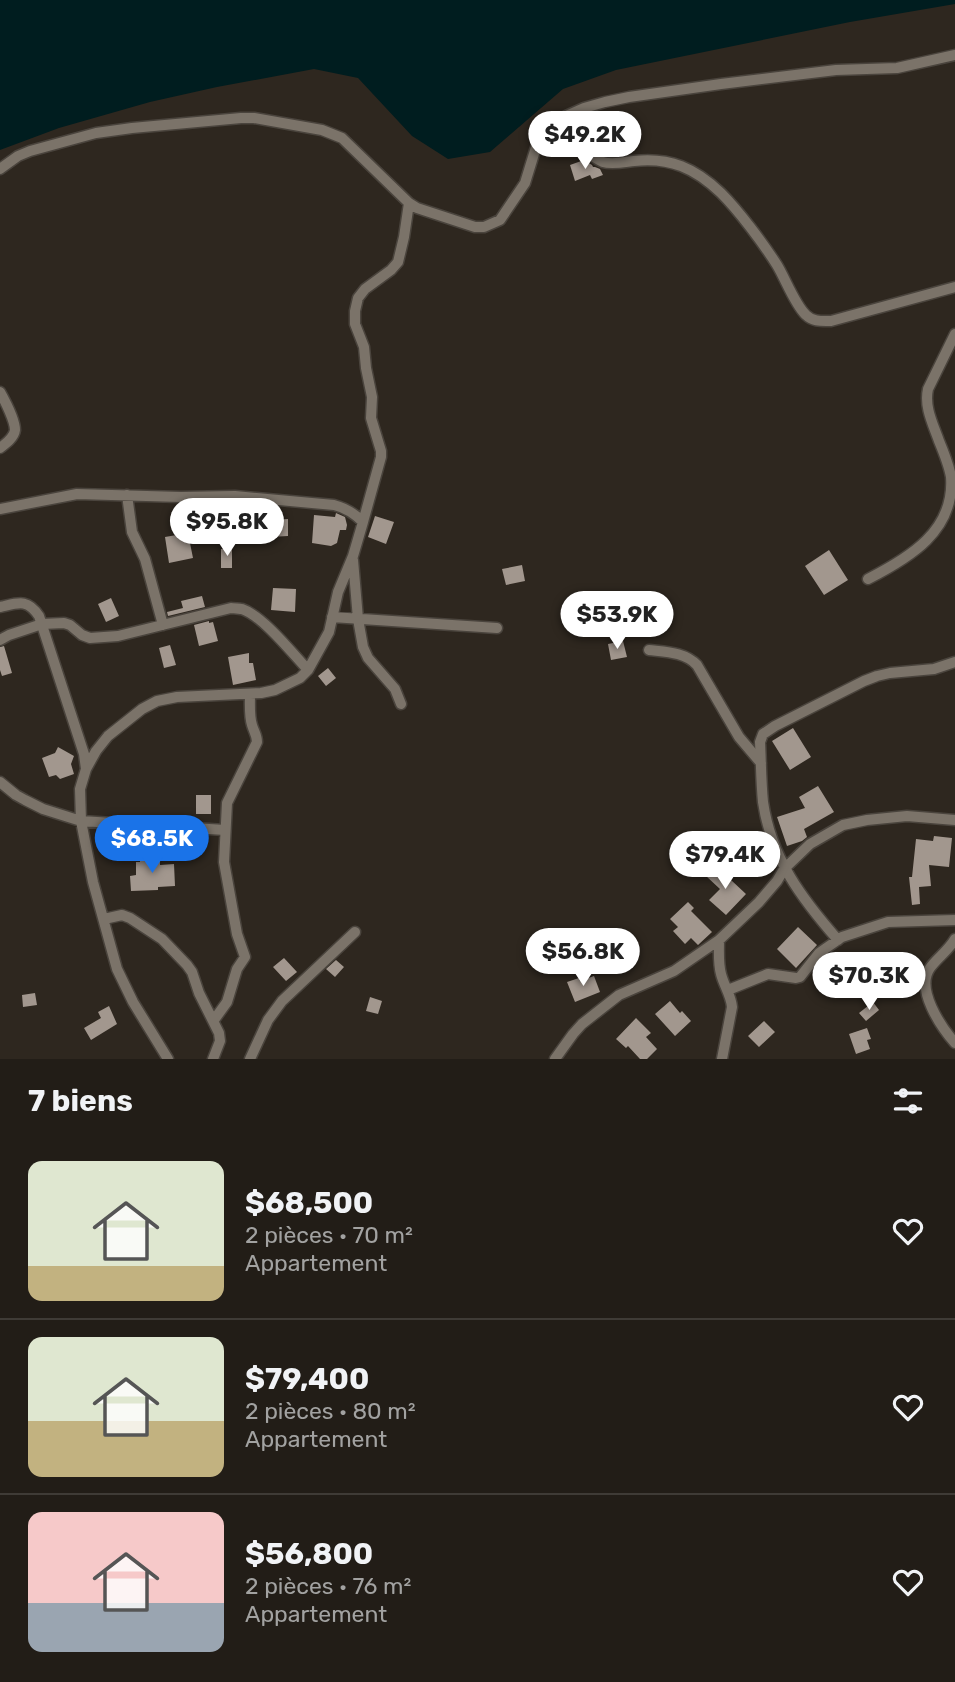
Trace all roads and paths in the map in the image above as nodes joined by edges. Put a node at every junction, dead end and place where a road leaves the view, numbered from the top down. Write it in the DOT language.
graph roads {
  1 [pos="955,55"];
  2 [pos="547,131"];
  3 [pos="0,169"];
  4 [pos="409,203"];
  5 [pos="955,287"];
  6 [pos="955,334"];
  7 [pos="0,392"];
  8 [pos="0,448"];
  9 [pos="127,495"];
  10 [pos="0,509"];
  11 [pos="363,522"];
  12 [pos="353,556"];
  13 [pos="868,579"];
  14 [pos="0,607"];
  15 [pos="332,617"];
  16 [pos="358,619"];
  17 [pos="42,624"];
  18 [pos="163,625"];
  19 [pos="497,628"];
  20 [pos="0,640"];
  21 [pos="649,650"];
  22 [pos="955,662"];
  23 [pos="308,670"];
  24 [pos="250,694"];
  25 [pos="401,704"];
  26 [pos="761,762"];
  27 [pos="86,769"];
  28 [pos="0,782"];
  29 [pos="955,820"];
  30 [pos="80,821"];
  31 [pos="225,830"];
  32 [pos="784,869"];
  33 [pos="104,919"];
  34 [pos="955,920"];
  35 [pos="355,932"];
  36 [pos="955,939"];
  37 [pos="719,940"];
  38 [pos="838,940"];
  39 [pos="728,990"];
  40 [pos="214,1020"];
  41 [pos="955,1042"];
  42 [pos="168,1059"];
  43 [pos="213,1059"];
  44 [pos="250,1059"];
  45 [pos="555,1059"];
  46 [pos="722,1059"];
  1 -- 2 [label="street"];
  2 -- 4 [label="street"];
  2 -- 5 [label="street"];
  3 -- 4 [label="street"];
  4 -- 11 [label="street"];
  6 -- 13 [label="street"];
  7 -- 8 [label="street"];
  9 -- 10 [label="street"];
  9 -- 11 [label="street"];
  9 -- 18 [label="street"];
  11 -- 12 [label="street"];
  12 -- 15 [label="street"];
  12 -- 16 [label="street"];
  14 -- 17 [label="street"];
  15 -- 16 [label="street"];
  15 -- 23 [label="street"];
  16 -- 19 [label="street"];
  16 -- 25 [label="street"];
  17 -- 18 [label="street"];
  17 -- 20 [label="street"];
  17 -- 27 [label="street"];
  18 -- 23 [label="street"];
  21 -- 26 [label="street"];
  22 -- 26 [label="street"];
  23 -- 24 [label="street"];
  24 -- 27 [label="street"];
  24 -- 31 [label="street"];
  26 -- 32 [label="street"];
  27 -- 30 [label="street"];
  28 -- 30 [label="street"];
  29 -- 32 [label="street"];
  30 -- 31 [label="street"];
  30 -- 33 [label="street"];
  31 -- 40 [label="street"];
  32 -- 37 [label="street"];
  32 -- 38 [label="street"];
  33 -- 40 [label="street"];
  33 -- 42 [label="street"];
  34 -- 38 [label="street"];
  35 -- 44 [label="street"];
  36 -- 41 [label="street"];
  37 -- 39 [label="street"];
  37 -- 45 [label="street"];
  38 -- 39 [label="street"];
  39 -- 46 [label="street"];
  40 -- 43 [label="street"];
}
